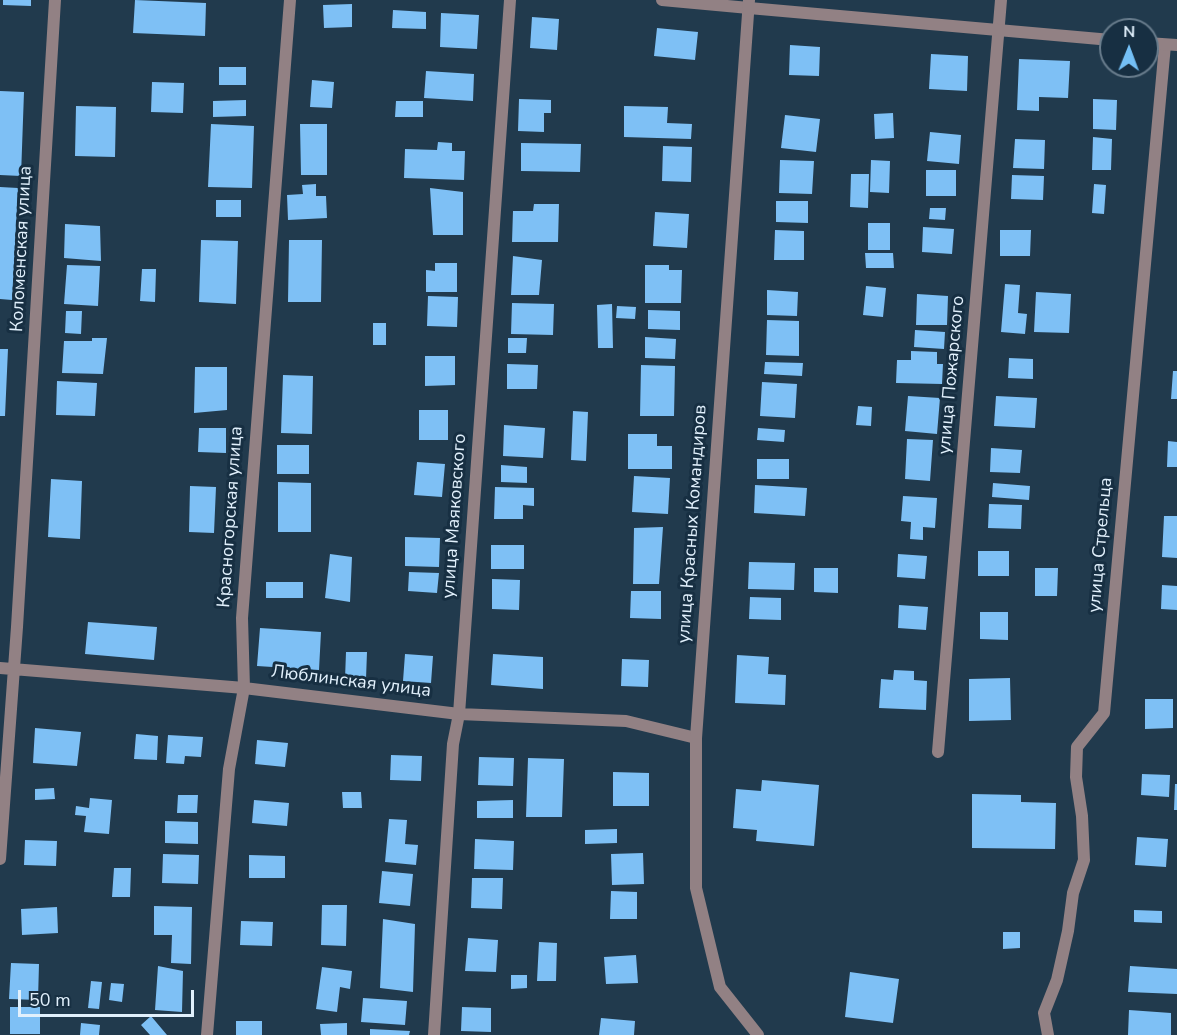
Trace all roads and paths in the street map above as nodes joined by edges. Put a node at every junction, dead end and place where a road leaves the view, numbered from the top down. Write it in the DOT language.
graph roads {
  1 [pos="56,0"];
  2 [pos="290,0"];
  3 [pos="510,0"];
  4 [pos="662,0"];
  5 [pos="1000,0"];
  6 [pos="749,4"];
  7 [pos="998,32"];
  8 [pos="1099,39"];
  9 [pos="1171,45"];
  10 [pos="6,669"];
  11 [pos="244,688"];
  12 [pos="459,714"];
  13 [pos="696,738"];
  14 [pos="938,752"];
  15 [pos="0,859"];
  16 [pos="207,1035"];
  17 [pos="435,1035"];
  18 [pos="759,1035"];
  19 [pos="1048,1035"];
  1 -- 10 [label="street, Коломенская улица"];
  2 -- 11 [label="street, Красногорская улица"];
  3 -- 12 [label="street, улица Маяковского"];
  4 -- 6 [label="street"];
  5 -- 7 [label="street, улица Пожарского"];
  6 -- 7 [label="street"];
  6 -- 13 [label="street, улица Красных Командиров"];
  7 -- 8 [label="street"];
  7 -- 14 [label="street, улица Пожарского"];
  9 -- 19 [label="street, улица Стрельца"];
  10 -- 11 [label="street, Люблинская улица"];
  10 -- 15 [label="street, Коломенская улица"];
  11 -- 12 [label="street, Люблинская улица"];
  11 -- 16 [label="street, Красногорская улица"];
  12 -- 13 [label="street, Люблинская улица"];
  12 -- 17 [label="street, улица Маяковского"];
  13 -- 18 [label="street, улица Красных Командиров"];
}
